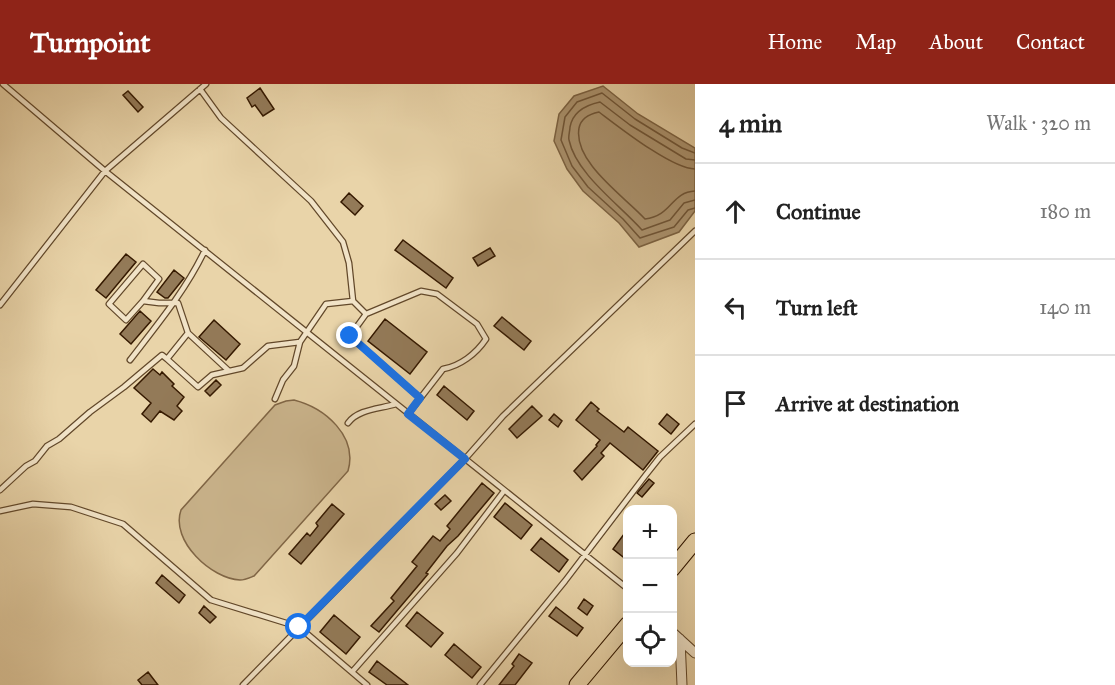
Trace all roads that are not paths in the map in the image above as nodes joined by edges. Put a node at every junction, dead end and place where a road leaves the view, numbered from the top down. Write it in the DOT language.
graph roads {
  1 [pos="3,84"];
  2 [pos="206,84"];
  3 [pos="200,89"];
  4 [pos="105,171"];
  5 [pos="695,231"];
  6 [pos="205,250"];
  7 [pos="143,301"];
  8 [pos="353,301"];
  9 [pos="173,303"];
  10 [pos="0,305"];
  11 [pos="366,314"];
  12 [pos="307,332"];
  13 [pos="188,333"];
  14 [pos="300,342"];
  15 [pos="167,359"];
  16 [pos="130,360"];
  17 [pos="229,371"];
  18 [pos="420,398"];
  19 [pos="274,399"];
  20 [pos="396,404"];
  21 [pos="408,414"];
  22 [pos="348,423"];
  23 [pos="695,424"];
  24 [pos="465,459"];
  25 [pos="0,490"];
  26 [pos="504,491"];
  27 [pos="0,511"];
  28 [pos="695,541"];
  29 [pos="585,555"];
  30 [pos="677,563"];
  31 [pos="623,586"];
  32 [pos="299,627"];
  33 [pos="623,629"];
  34 [pos="677,636"];
  35 [pos="680,639"];
  36 [pos="695,653"];
  37 [pos="352,672"];
  38 [pos="243,685"];
  39 [pos="366,685"];
  40 [pos="480,685"];
  41 [pos="577,685"];
  42 [pos="682,685"];
  1 -- 4 [label="lane"];
  2 -- 3 [label="lane"];
  3 -- 4 [label="lane"];
  3 -- 8 [label="lane"];
  4 -- 6 [label="lane"];
  4 -- 10 [label="lane"];
  5 -- 24 [label="lane"];
  6 -- 9 [label="lane"];
  6 -- 12 [label="lane"];
  7 -- 7 [label="lane"];
  7 -- 9 [label="lane"];
  8 -- 11 [label="lane"];
  8 -- 12 [label="lane"];
  9 -- 13 [label="lane"];
  9 -- 16 [label="lane"];
  11 -- 18 [label="lane"];
  11 -- 18 [label="lane"];
  12 -- 14 [label="lane"];
  12 -- 20 [label="lane"];
  13 -- 15 [label="lane"];
  13 -- 17 [label="lane"];
  14 -- 17 [label="lane"];
  14 -- 19 [label="lane"];
  15 -- 17 [label="lane"];
  15 -- 25 [label="lane"];
  18 -- 21 [label="lane"];
  20 -- 21 [label="lane"];
  20 -- 22 [label="lane"];
  21 -- 24 [label="lane"];
  23 -- 29 [label="lane"];
  24 -- 26 [label="lane"];
  24 -- 32 [label="lane"];
  26 -- 29 [label="lane"];
  26 -- 37 [label="lane"];
  27 -- 32 [label="lane"];
  28 -- 30 [label="highway"];
  29 -- 31 [label="lane"];
  29 -- 40 [label="lane"];
  32 -- 37 [label="lane"];
  32 -- 38 [label="lane"];
  33 -- 41 [label="highway"];
  34 -- 35 [label="street"];
  35 -- 36 [label="street"];
  35 -- 42 [label="street"];
  37 -- 39 [label="lane"];
}
